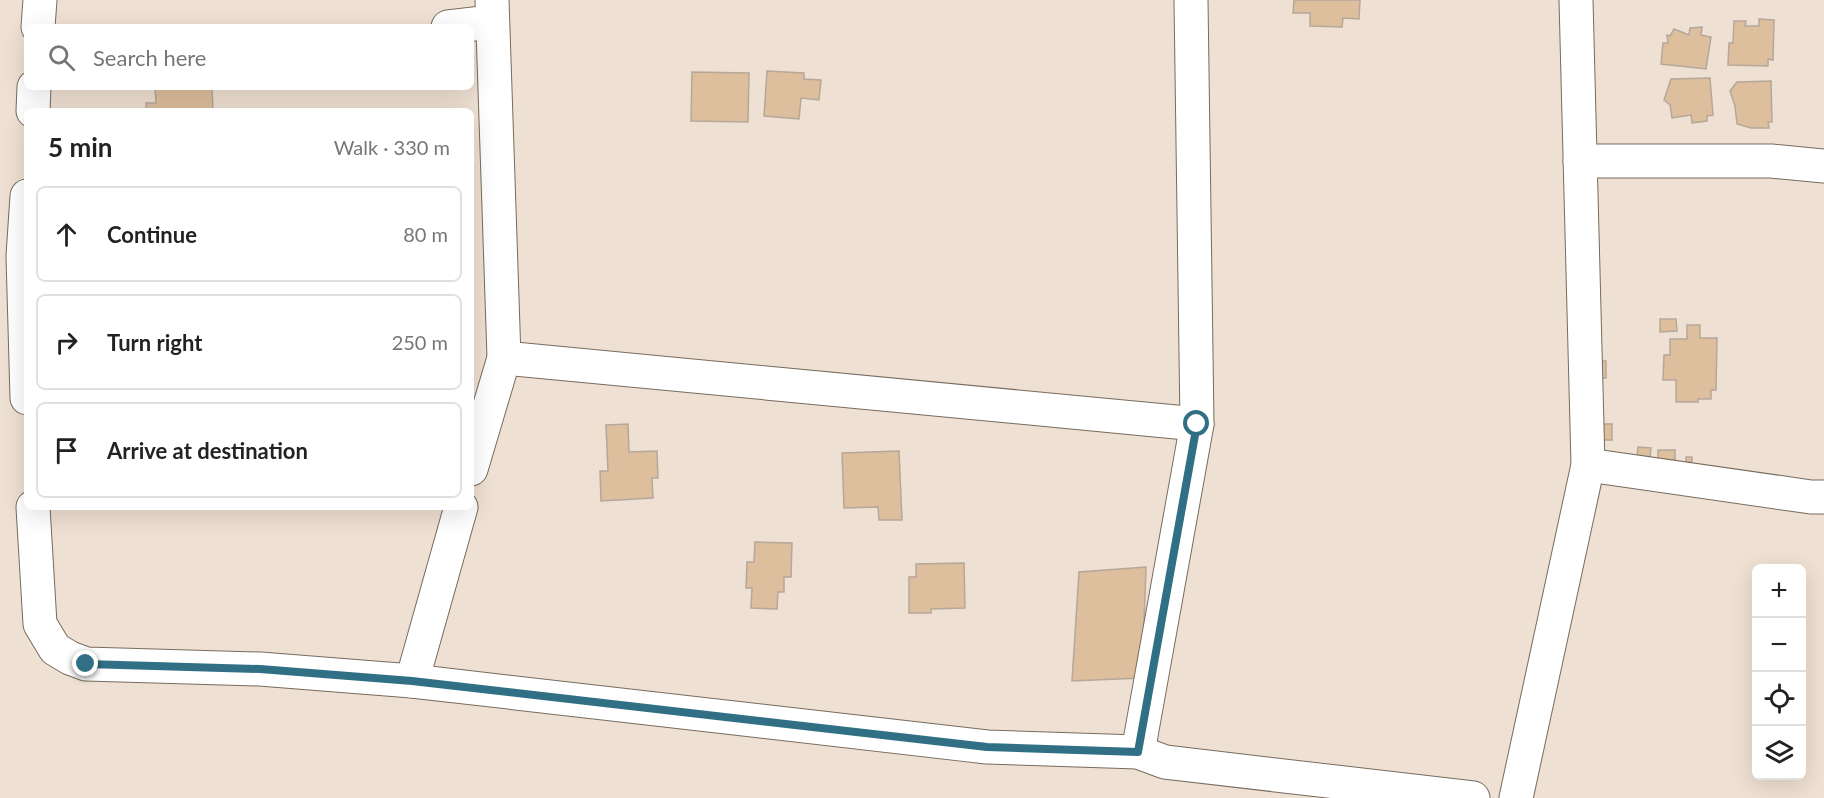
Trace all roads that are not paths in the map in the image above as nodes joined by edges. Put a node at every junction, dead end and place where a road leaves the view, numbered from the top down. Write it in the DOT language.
graph roads {
  1 [pos="40,0"];
  2 [pos="1191,0"];
  3 [pos="1576,0"];
  4 [pos="492,11"];
  5 [pos="38,24"];
  6 [pos="456,24"];
  7 [pos="34,90"];
  8 [pos="33,108"];
  9 [pos="1580,161"];
  10 [pos="1824,166"];
  11 [pos="24,241"];
  12 [pos="24,292"];
  13 [pos="504,358"];
  14 [pos="1197,424"];
  15 [pos="474,459"];
  16 [pos="1588,465"];
  17 [pos="1824,497"];
  18 [pos="33,510"];
  19 [pos="459,510"];
  20 [pos="412,681"];
  21 [pos="1138,752"];
  22 [pos="1473,798"];
  23 [pos="1516,798"];
  1 -- 5 [label="street"];
  2 -- 14 [label="street"];
  3 -- 9 [label="street"];
  4 -- 6 [label="street"];
  4 -- 13 [label="street"];
  7 -- 8 [label="street"];
  9 -- 10 [label="street"];
  9 -- 16 [label="street"];
  11 -- 12 [label="street"];
  13 -- 14 [label="street"];
  13 -- 15 [label="street"];
  14 -- 21 [label="street"];
  16 -- 17 [label="street"];
  16 -- 23 [label="street"];
  18 -- 20 [label="street"];
  19 -- 20 [label="street"];
  20 -- 21 [label="street"];
  21 -- 22 [label="street"];
}
